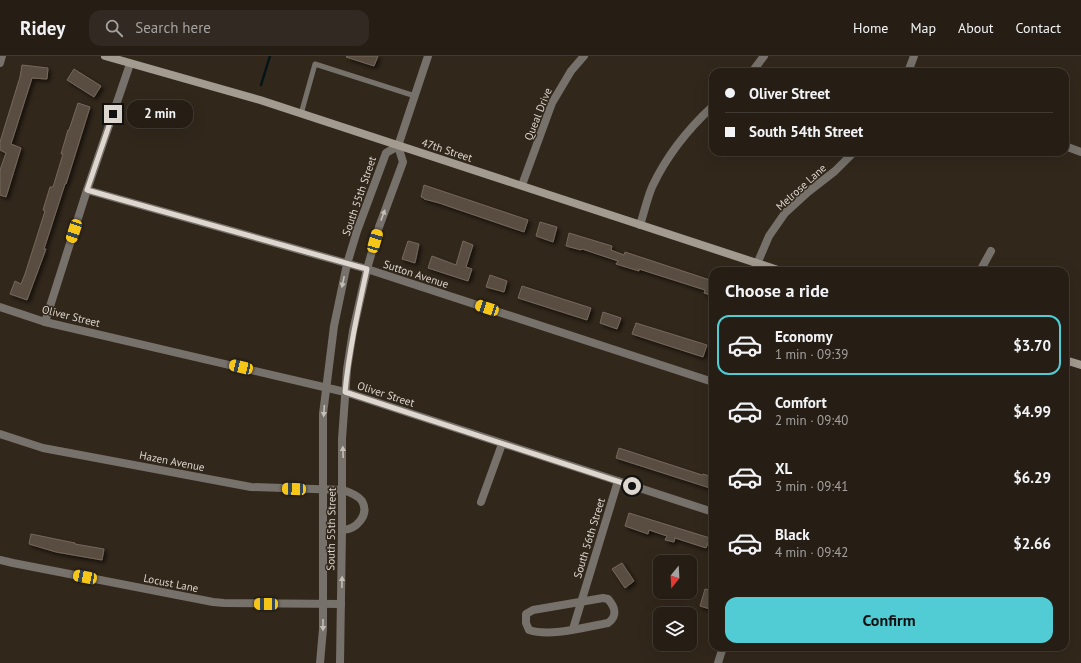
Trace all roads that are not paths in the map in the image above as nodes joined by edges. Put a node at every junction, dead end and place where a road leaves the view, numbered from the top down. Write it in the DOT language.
graph roads {
  1 [pos="2,56"];
  2 [pos="105,56"];
  3 [pos="428,56"];
  4 [pos="584,56"];
  5 [pos="764,56"];
  6 [pos="914,56"];
  7 [pos="0,63"];
  8 [pos="130,64"];
  9 [pos="755,68"];
  10 [pos="910,68"];
  11 [pos="415,96"];
  12 [pos="709,110"];
  13 [pos="301,114"];
  14 [pos="398,146"];
  15 [pos="1069,148"];
  16 [pos="1081,152"];
  17 [pos="850,156"];
  18 [pos="522,185"];
  19 [pos="87,190"];
  20 [pos="640,225"];
  21 [pos="991,251"];
  22 [pos="347,264"];
  23 [pos="757,264"];
  24 [pos="767,267"];
  25 [pos="982,267"];
  26 [pos="367,269"];
  27 [pos="0,307"];
  28 [pos="45,322"];
  29 [pos="1069,361"];
  30 [pos="1081,365"];
  31 [pos="709,381"];
  32 [pos="326,387"];
  33 [pos="345,392"];
  34 [pos="0,434"];
  35 [pos="502,444"];
  36 [pos="618,481"];
  37 [pos="322,490"];
  38 [pos="343,490"];
  39 [pos="481,502"];
  40 [pos="709,511"];
  41 [pos="342,530"];
  42 [pos="0,560"];
  43 [pos="581,602"];
  44 [pos="341,604"];
  45 [pos="322,605"];
  46 [pos="573,629"];
  47 [pos="722,651"];
  48 [pos="320,663"];
  49 [pos="340,663"];
  50 [pos="718,663"];
  1 -- 7 [label="street"];
  2 -- 8 [label="main road, 47th Street"];
  3 -- 11 [label="street"];
  4 -- 18 [label="street, Queal Drive"];
  5 -- 9 [label="street"];
  6 -- 10 [label="street"];
  8 -- 13 [label="main road, 47th Street"];
  8 -- 19 [label="street"];
  11 -- 13 [label="lane"];
  11 -- 14 [label="street"];
  12 -- 20 [label="street"];
  13 -- 14 [label="main road, 47th Street"];
  14 -- 18 [label="main road, 47th Street"];
  14 -- 22 [label="street, South 55th Street"];
  26 -- 14 [label="street, South 55th Street, one-way"];
  15 -- 16 [label="street"];
  17 -- 23 [label="street, Melrose Lane"];
  18 -- 20 [label="main road, 47th Street"];
  19 -- 22 [label="street, Sutton Avenue"];
  19 -- 28 [label="street"];
  20 -- 23 [label="main road, 47th Street"];
  21 -- 25 [label="street"];
  22 -- 26 [label="street, Sutton Avenue"];
  22 -- 32 [label="street, South 55th Street, one-way"];
  23 -- 24 [label="main road, 47th Street"];
  26 -- 31 [label="street, Sutton Avenue"];
  26 -- 33 [label="street, South 55th Street"];
  27 -- 28 [label="street, Oliver Street"];
  28 -- 32 [label="street, Oliver Street"];
  29 -- 30 [label="main road"];
  32 -- 33 [label="street, Oliver Street"];
  32 -- 37 [label="street, South 55th Street, one-way"];
  33 -- 35 [label="street, Oliver Street"];
  38 -- 33 [label="street, South 55th Street, one-way"];
  34 -- 37 [label="street, Hazen Avenue"];
  35 -- 36 [label="street, Oliver Street"];
  35 -- 39 [label="street"];
  36 -- 40 [label="street, Oliver Street"];
  36 -- 43 [label="street, South 56th Street"];
  37 -- 38 [label="street, Hazen Avenue"];
  37 -- 45 [label="street, South 55th Street"];
  38 -- 41 [label="street, South 55th Street"];
  38 -- 41 [label="street"];
  44 -- 41 [label="street, South 55th Street, one-way"];
  42 -- 45 [label="street, Locust Lane"];
  43 -- 46 [label="street, South 56th Street"];
  43 -- 46 [label="street"];
  43 -- 46 [label="street"];
  44 -- 45 [label="street, Locust Lane"];
  44 -- 49 [label="street, South 55th Street"];
  45 -- 48 [label="street, South 55th Street, one-way"];
  47 -- 50 [label="street"];
}
